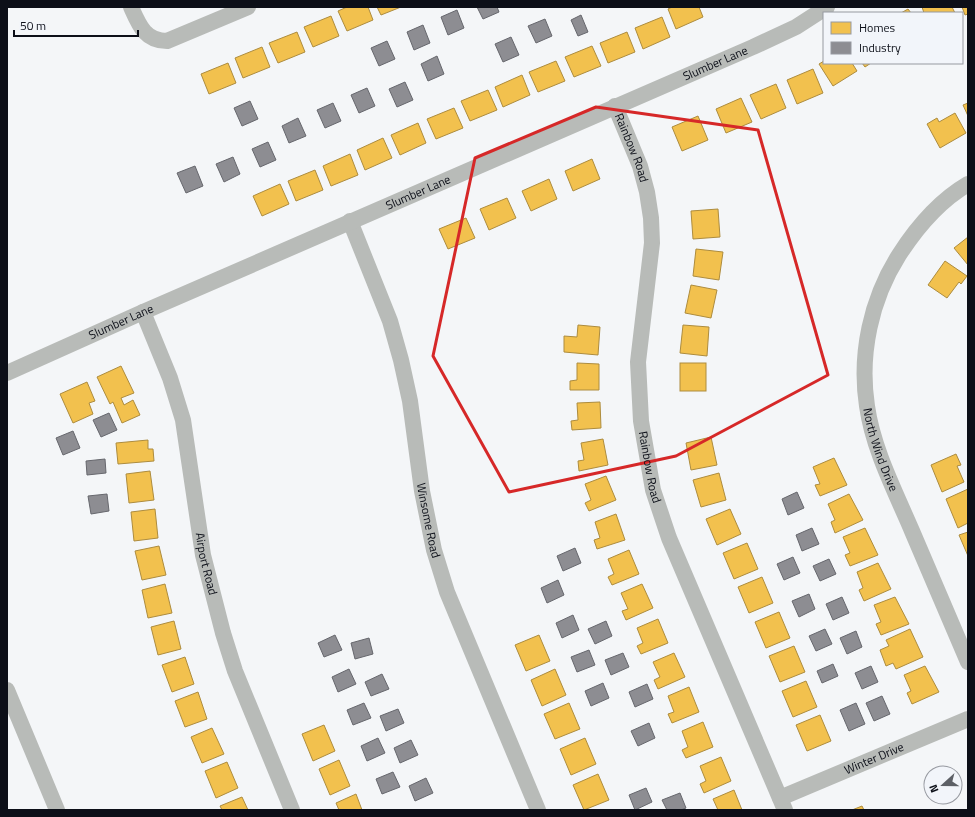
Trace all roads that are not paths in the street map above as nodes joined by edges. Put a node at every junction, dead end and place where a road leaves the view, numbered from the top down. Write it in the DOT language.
graph roads {
  1 [pos="131,7"];
  2 [pos="248,7"];
  3 [pos="827,7"];
  4 [pos="615,106"];
  5 [pos="968,184"];
  6 [pos="350,222"];
  7 [pos="143,312"];
  8 [pos="7,373"];
  9 [pos="968,662"];
  10 [pos="7,692"];
  11 [pos="968,719"];
  12 [pos="782,804"];
  13 [pos="57,810"];
  14 [pos="292,810"];
  15 [pos="538,810"];
  1 -- 2 [label="street"];
  3 -- 4 [label="street, Slumber Lane"];
  4 -- 6 [label="street, Slumber Lane"];
  4 -- 12 [label="street, Rainbow Road"];
  5 -- 9 [label="street, North Wind Drive"];
  6 -- 7 [label="street, Slumber Lane"];
  6 -- 15 [label="street, Winsome Road"];
  7 -- 8 [label="street, Slumber Lane"];
  7 -- 14 [label="street, Airport Road"];
  10 -- 13 [label="street"];
  11 -- 12 [label="street, Winter Drive"];
}
